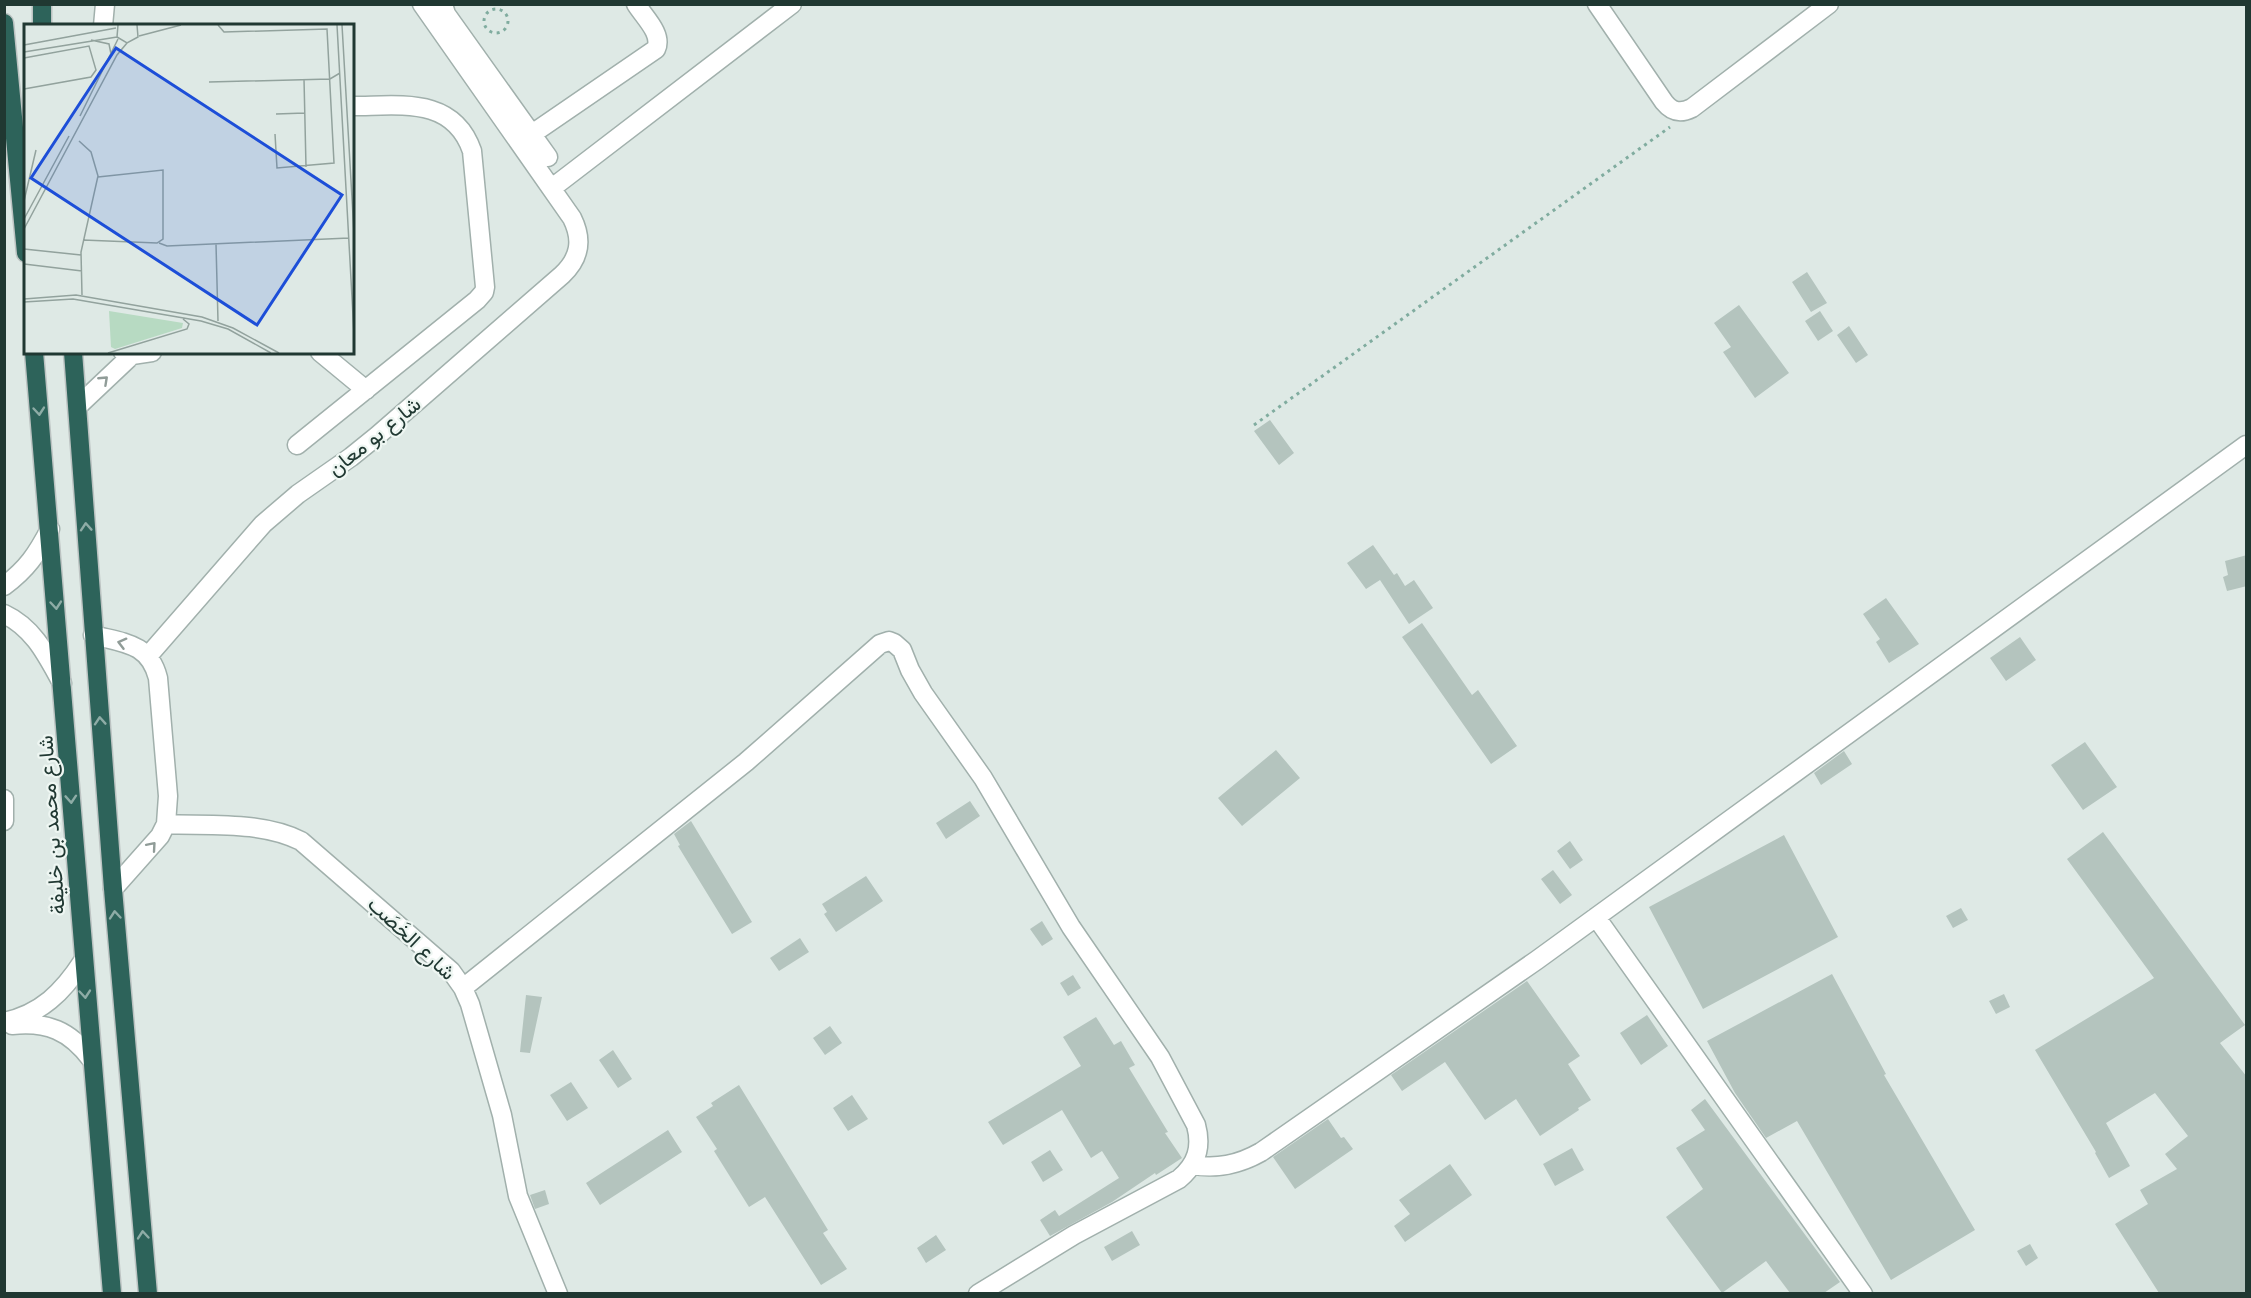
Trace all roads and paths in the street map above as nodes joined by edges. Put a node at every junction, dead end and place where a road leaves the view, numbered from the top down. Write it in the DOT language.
graph roads {
  1 [pos="42,4"];
  2 [pos="105,4"];
  3 [pos="422,4"];
  4 [pos="443,4"];
  5 [pos="484,4"];
  6 [pos="636,4"];
  7 [pos="792,4"];
  8 [pos="1597,4"];
  9 [pos="1829,4"];
  10 [pos="488,11"];
  11 [pos="4,23"];
  12 [pos="42,24"];
  13 [pos="103,24"];
  14 [pos="8,77"];
  15 [pos="354,106"];
  16 [pos="1686,111"];
  17 [pos="532,135"];
  18 [pos="548,157"];
  19 [pos="552,188"];
  20 [pos="24,234"];
  21 [pos="34,354"];
  22 [pos="73,354"];
  23 [pos="128,354"];
  24 [pos="322,354"];
  25 [pos="366,390"];
  26 [pos="78,406"];
  27 [pos="1254,425"];
  28 [pos="297,445"];
  29 [pos="2247,445"];
  30 [pos="50,529"];
  31 [pos="4,586"];
  32 [pos="4,615"];
  33 [pos="93,635"];
  34 [pos="148,656"];
  35 [pos="64,687"];
  36 [pos="4,799"];
  37 [pos="4,821"];
  38 [pos="166,824"];
  39 [pos="113,889"];
  40 [pos="1596,917"];
  41 [pos="82,962"];
  42 [pos="463,988"];
  43 [pos="7,1024"];
  44 [pos="91,1059"];
  45 [pos="1192,1165"];
  46 [pos="112,1293"];
  47 [pos="148,1293"];
  48 [pos="558,1293"];
  49 [pos="978,1293"];
  50 [pos="1863,1293"];
  1 -- 12 [label="highway"];
  2 -- 13 [label="street"];
  3 -- 19 [label="street, شارع بو معان"];
  4 -- 17 [label="street"];
  5 -- 10 [label="path"];
  6 -- 17 [label="street"];
  7 -- 19 [label="street"];
  8 -- 16 [label="street"];
  9 -- 16 [label="street"];
  10 -- 10 [label="path"];
  11 -- 14 [label="highway"];
  14 -- 20 [label="highway"];
  15 -- 25 [label="street"];
  16 -- 27 [label="path"];
  17 -- 18 [label="street"];
  19 -- 34 [label="street, شارع بو معان"];
  21 -- 30 [label="highway, شارع محمد بن خليفة, one-way"];
  22 -- 26 [label="highway"];
  26 -- 23 [label="street, one-way"];
  24 -- 25 [label="street"];
  25 -- 28 [label="street"];
  33 -- 26 [label="highway, one-way"];
  29 -- 40 [label="street"];
  30 -- 31 [label="street"];
  30 -- 35 [label="highway, شارع محمد بن خليفة, one-way"];
  32 -- 35 [label="street"];
  34 -- 33 [label="street, one-way"];
  39 -- 33 [label="highway, one-way"];
  34 -- 38 [label="street"];
  35 -- 41 [label="highway, شارع محمد بن خليفة, one-way"];
  36 -- 37 [label="street"];
  39 -- 38 [label="street, one-way"];
  38 -- 42 [label="street, شارع الخَصَب"];
  47 -- 39 [label="highway, one-way"];
  40 -- 45 [label="street"];
  40 -- 50 [label="street"];
  41 -- 43 [label="street"];
  41 -- 44 [label="highway, شارع محمد بن خليفة, one-way"];
  42 -- 45 [label="street"];
  42 -- 48 [label="street, شارع الخَصَب"];
  43 -- 44 [label="street"];
  44 -- 46 [label="highway, شارع محمد بن خليفة"];
  45 -- 49 [label="street"];
}
